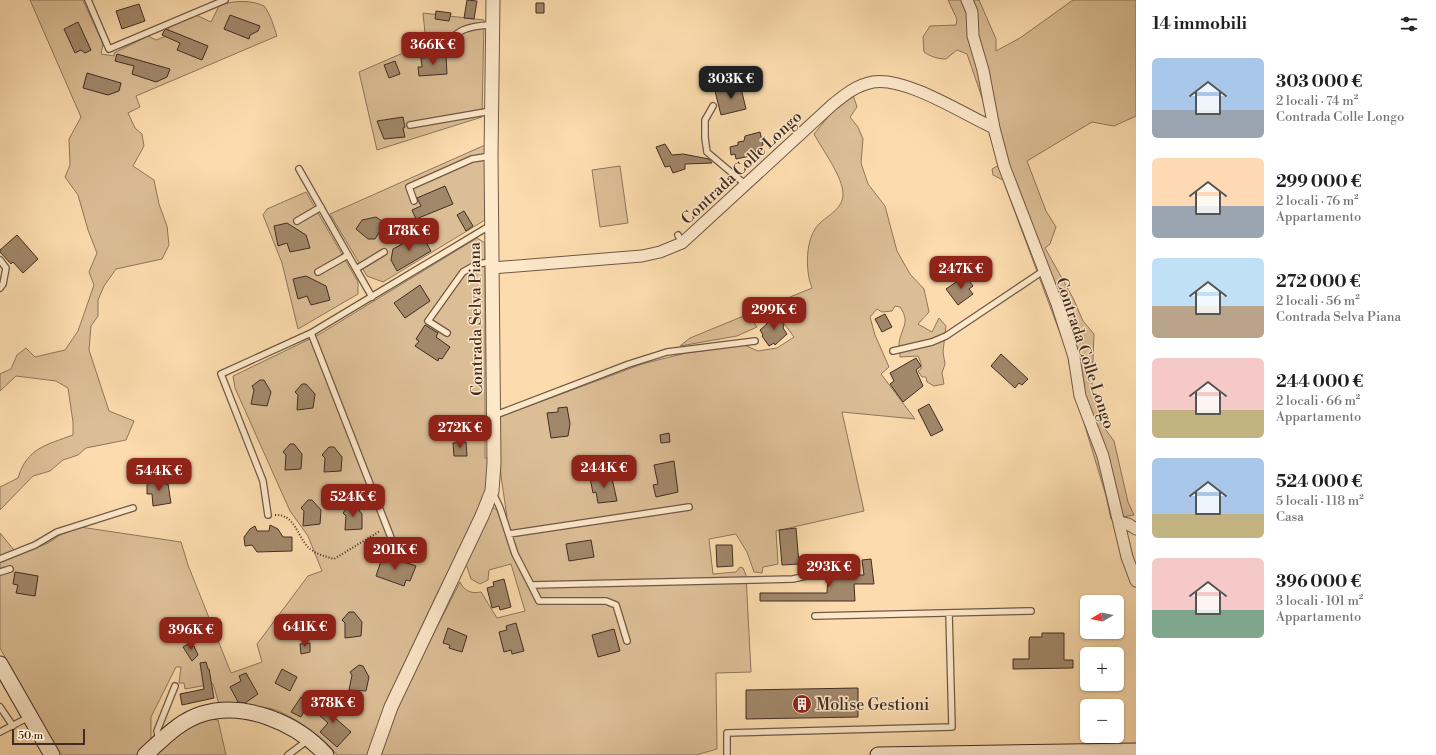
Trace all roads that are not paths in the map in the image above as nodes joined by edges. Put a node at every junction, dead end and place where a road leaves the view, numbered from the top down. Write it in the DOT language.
graph roads {
  1 [pos="88,0"];
  2 [pos="225,0"];
  3 [pos="493,0"];
  4 [pos="967,0"];
  5 [pos="492,25"];
  6 [pos="439,49"];
  7 [pos="713,106"];
  8 [pos="491,111"];
  9 [pos="410,125"];
  10 [pos="994,128"];
  11 [pos="491,156"];
  12 [pos="299,169"];
  13 [pos="745,184"];
  14 [pos="414,201"];
  15 [pos="321,207"];
  16 [pos="297,221"];
  17 [pos="491,224"];
  18 [pos="384,252"];
  19 [pos="348,255"];
  20 [pos="0,260"];
  21 [pos="492,265"];
  22 [pos="356,269"];
  23 [pos="318,272"];
  24 [pos="1043,272"];
  25 [pos="0,288"];
  26 [pos="372,297"];
  27 [pos="311,333"];
  28 [pos="447,333"];
  29 [pos="755,341"];
  30 [pos="893,351"];
  31 [pos="493,416"];
  32 [pos="492,491"];
  33 [pos="689,507"];
  34 [pos="133,508"];
  35 [pos="268,516"];
  36 [pos="1120,522"];
  37 [pos="1136,530"];
  38 [pos="508,534"];
  39 [pos="397,553"];
  40 [pos="0,559"];
  41 [pos="852,568"];
  42 [pos="10,570"];
  43 [pos="0,572"];
  44 [pos="1136,580"];
  45 [pos="531,585"];
  46 [pos="1031,611"];
  47 [pos="949,613"];
  48 [pos="815,616"];
  49 [pos="626,642"];
  50 [pos="0,664"];
  51 [pos="175,686"];
  52 [pos="0,707"];
  53 [pos="29,717"];
  54 [pos="13,726"];
  55 [pos="0,732"];
  56 [pos="310,739"];
  57 [pos="159,742"];
  58 [pos="1136,751"];
  59 [pos="52,755"];
  60 [pos="145,755"];
  61 [pos="288,755"];
  62 [pos="326,755"];
  63 [pos="374,755"];
  64 [pos="727,755"];
  65 [pos="878,755"];
  1 -- 2 [label="lane"];
  3 -- 5 [label="street, Contrada Selva Piana"];
  4 -- 10 [label="street, Contrada Colle Longo"];
  5 -- 6 [label="lane"];
  5 -- 8 [label="street, Contrada Selva Piana"];
  7 -- 13 [label="lane"];
  8 -- 9 [label="lane"];
  8 -- 11 [label="street, Contrada Selva Piana"];
  10 -- 13 [label="street, Contrada Colle Longo"];
  10 -- 24 [label="street, Contrada Colle Longo"];
  11 -- 14 [label="lane"];
  11 -- 17 [label="street, Contrada Selva Piana"];
  12 -- 15 [label="lane"];
  13 -- 21 [label="street, Contrada Colle Longo"];
  15 -- 16 [label="lane"];
  15 -- 19 [label="lane"];
  17 -- 21 [label="street, Contrada Selva Piana"];
  17 -- 26 [label="lane"];
  18 -- 22 [label="lane"];
  19 -- 22 [label="lane"];
  19 -- 23 [label="lane"];
  20 -- 25 [label="lane"];
  21 -- 28 [label="lane"];
  21 -- 31 [label="street, Contrada Selva Piana"];
  22 -- 26 [label="lane"];
  24 -- 30 [label="lane"];
  24 -- 36 [label="street, Contrada Colle Longo"];
  26 -- 27 [label="lane"];
  27 -- 35 [label="lane"];
  27 -- 39 [label="lane"];
  29 -- 31 [label="lane"];
  31 -- 32 [label="street, Contrada Selva Piana"];
  32 -- 38 [label="lane"];
  32 -- 63 [label="street, Contrada Selva Piana"];
  33 -- 38 [label="lane"];
  34 -- 40 [label="lane"];
  36 -- 37 [label="street"];
  36 -- 44 [label="street, Contrada Colle Longo"];
  38 -- 45 [label="lane"];
  41 -- 45 [label="lane"];
  42 -- 43 [label="lane"];
  45 -- 49 [label="lane"];
  46 -- 47 [label="lane"];
  47 -- 48 [label="lane"];
  47 -- 64 [label="lane"];
  50 -- 53 [label="main road"];
  51 -- 57 [label="lane"];
  52 -- 54 [label="lane"];
  53 -- 54 [label="lane"];
  53 -- 59 [label="main road"];
  54 -- 55 [label="lane"];
  56 -- 57 [label="main road"];
  56 -- 61 [label="lane"];
  56 -- 62 [label="main road"];
  57 -- 60 [label="main road"];
  58 -- 65 [label="main road"];
}
